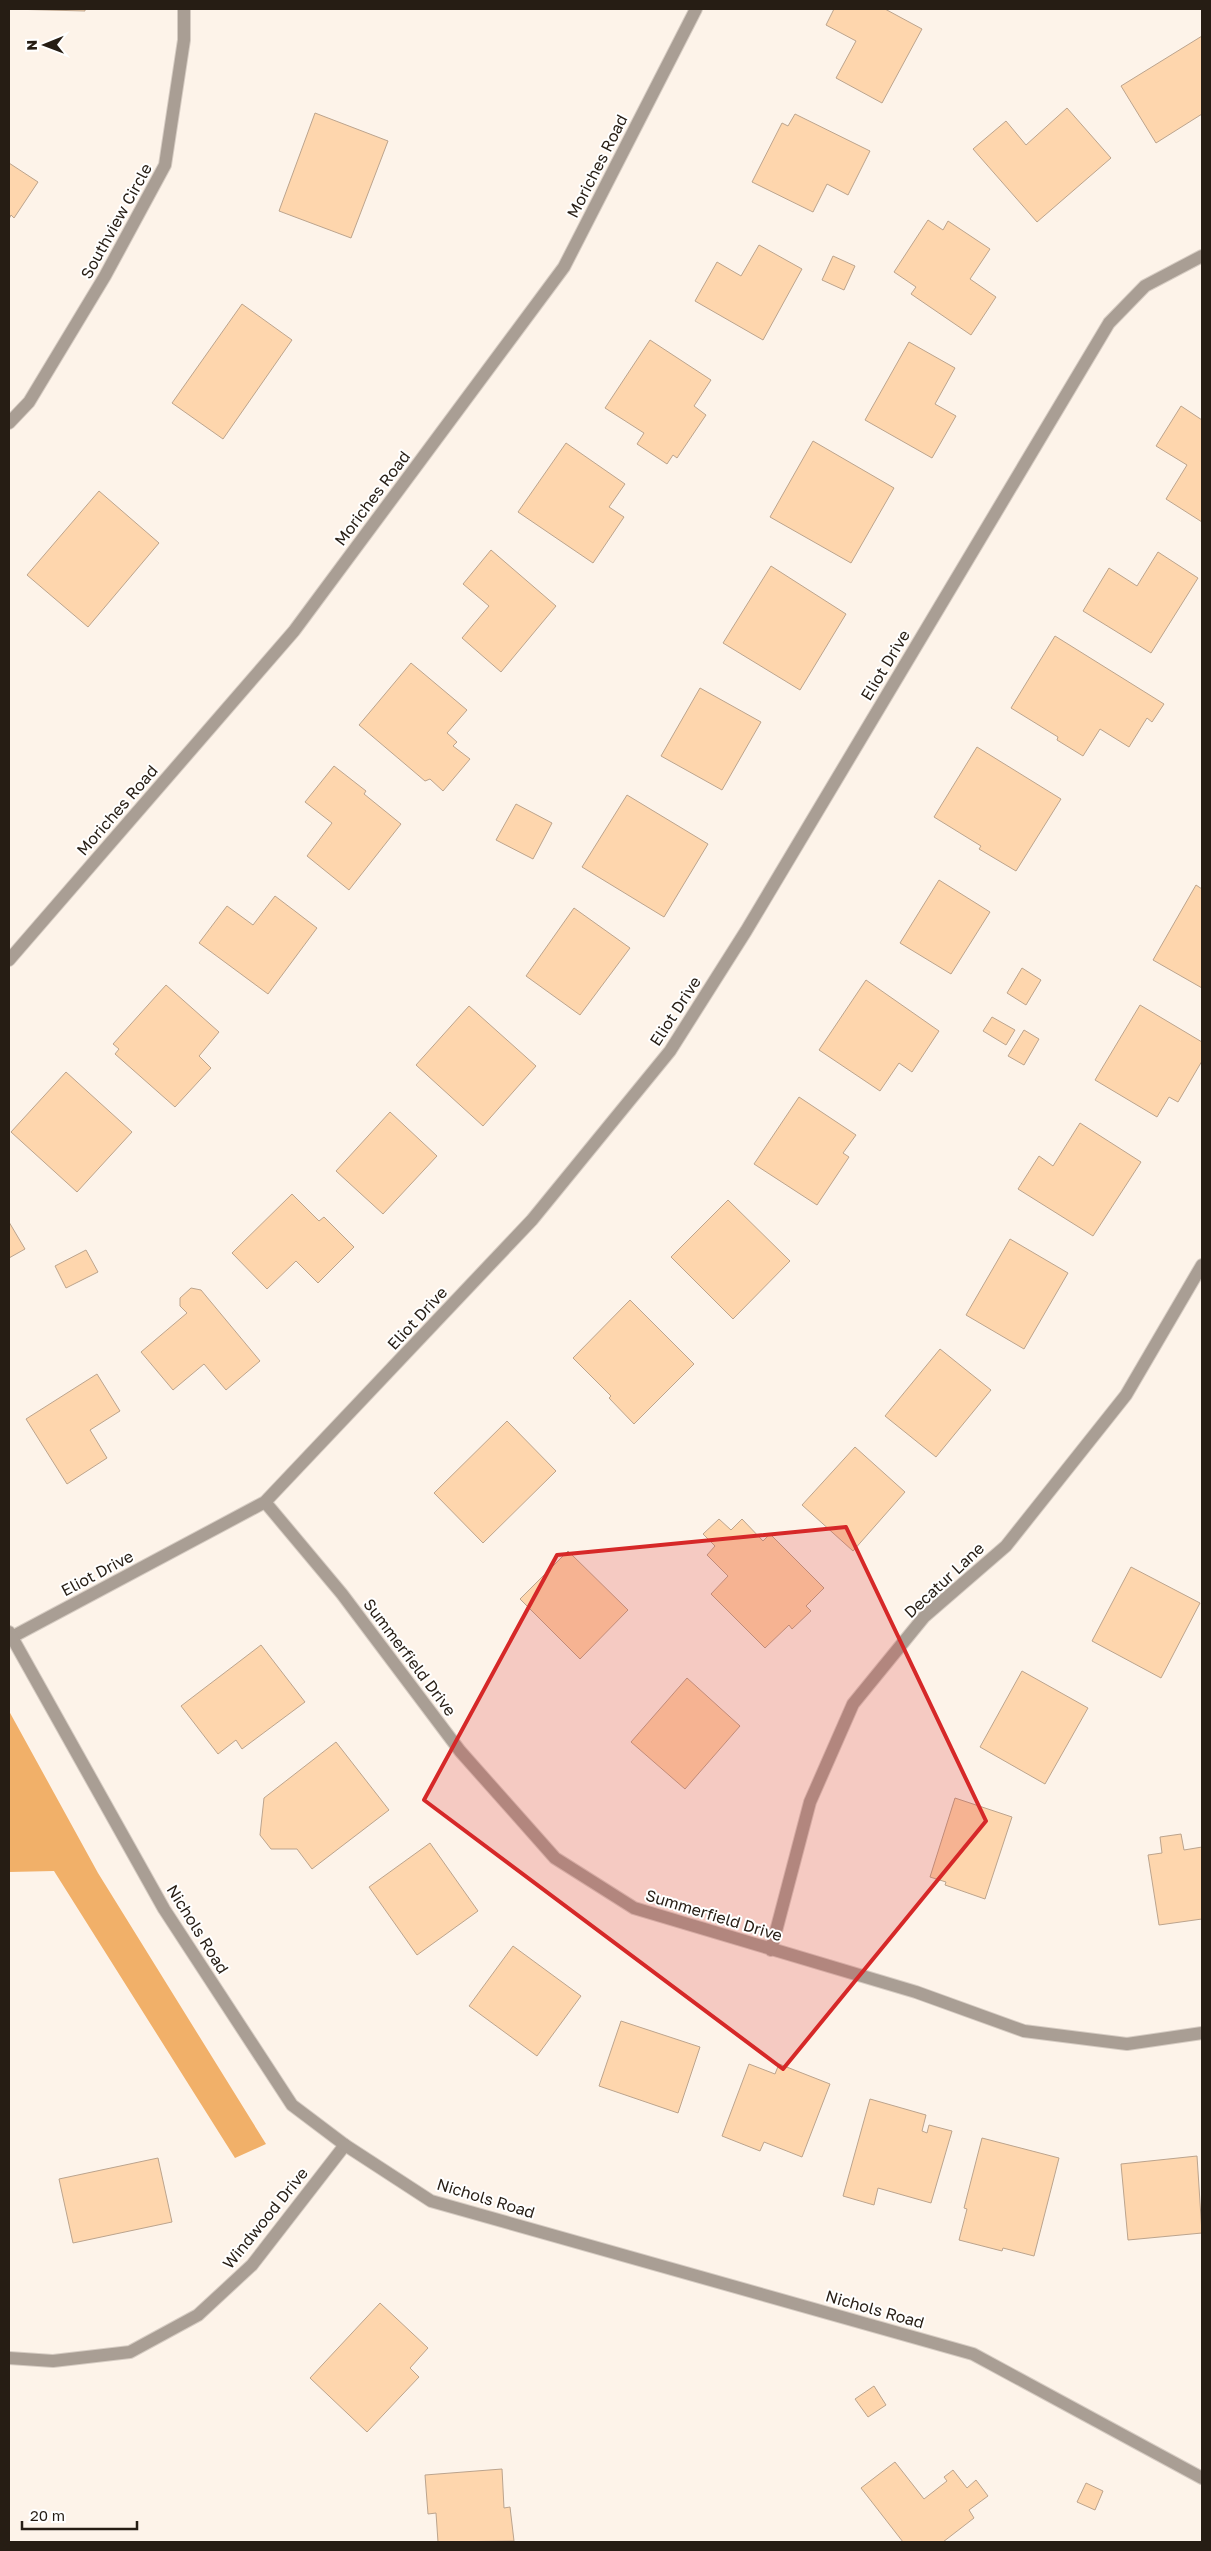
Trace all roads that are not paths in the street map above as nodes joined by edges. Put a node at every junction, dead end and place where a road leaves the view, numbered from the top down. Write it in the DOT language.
graph roads {
  1 [pos="184,9"];
  2 [pos="696,9"];
  3 [pos="1202,256"];
  4 [pos="9,423"];
  5 [pos="9,960"];
  6 [pos="1200,1273"];
  7 [pos="265,1502"];
  8 [pos="10,1634"];
  9 [pos="771,1950"];
  10 [pos="1202,2033"];
  11 [pos="345,2145"];
  12 [pos="9,2358"];
  13 [pos="1202,2478"];
  1 -- 4 [label="street, Southview Circle"];
  2 -- 5 [label="street, Moriches Road"];
  3 -- 7 [label="street, Eliot Drive"];
  6 -- 9 [label="street, Decatur Lane"];
  7 -- 8 [label="street, Eliot Drive"];
  7 -- 9 [label="street, Summerfield Drive"];
  8 -- 11 [label="street, Nichols Road"];
  9 -- 10 [label="street, Summerfield Drive"];
  11 -- 12 [label="street, Windwood Drive"];
  11 -- 13 [label="street, Nichols Road"];
}
